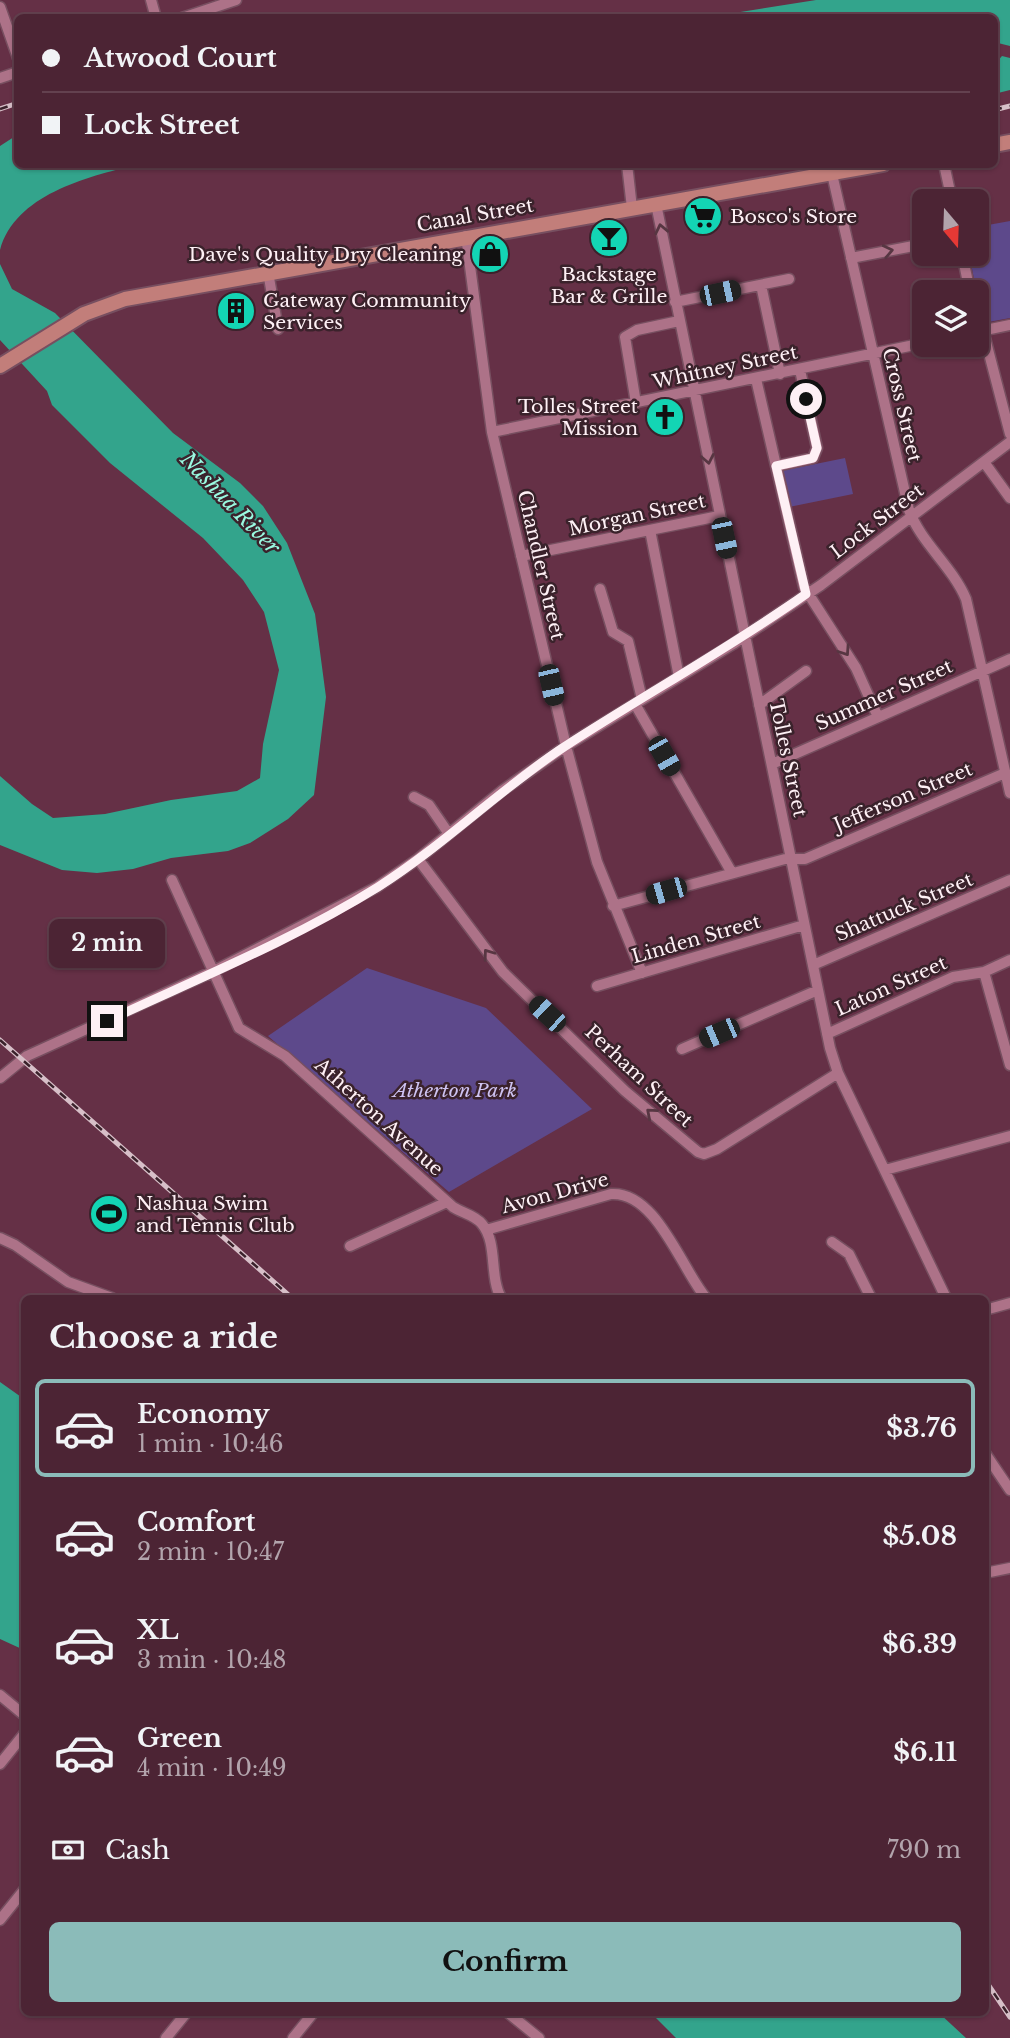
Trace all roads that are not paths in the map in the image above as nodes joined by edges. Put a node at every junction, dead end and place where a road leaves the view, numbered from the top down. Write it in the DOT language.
graph roads {
  1 [pos="236,0"];
  2 [pos="0,7"];
  3 [pos="194,14"];
  4 [pos="14,47"];
  5 [pos="627,168"];
  6 [pos="863,168"];
  7 [pos="945,168"];
  8 [pos="832,174"];
  9 [pos="949,189"];
  10 [pos="656,204"];
  11 [pos="632,208"];
  12 [pos="466,236"];
  13 [pos="912,246"];
  14 [pos="851,258"];
  15 [pos="268,272"];
  16 [pos="789,279"];
  17 [pos="761,285"];
  18 [pos="675,302"];
  19 [pos="679,321"];
  20 [pos="1010,325"];
  21 [pos="989,328"];
  22 [pos="278,329"];
  23 [pos="912,346"];
  24 [pos="872,354"];
  25 [pos="987,357"];
  26 [pos="0,366"];
  27 [pos="800,370"];
  28 [pos="780,374"];
  29 [pos="756,379"];
  30 [pos="695,392"];
  31 [pos="636,403"];
  32 [pos="492,432"];
  33 [pos="1010,434"];
  34 [pos="1010,442"];
  35 [pos="984,462"];
  36 [pos="776,466"];
  37 [pos="1010,498"];
  38 [pos="719,516"];
  39 [pos="912,518"];
  40 [pos="650,530"];
  41 [pos="521,556"];
  42 [pos="600,589"];
  43 [pos="806,594"];
  44 [pos="745,636"];
  45 [pos="1010,659"];
  46 [pos="806,671"];
  47 [pos="982,671"];
  48 [pos="679,677"];
  49 [pos="638,702"];
  50 [pos="759,705"];
  51 [pos="878,717"];
  52 [pos="566,746"];
  53 [pos="772,764"];
  54 [pos="1005,773"];
  55 [pos="1010,793"];
  56 [pos="414,797"];
  57 [pos="449,834"];
  58 [pos="418,859"];
  59 [pos="791,859"];
  60 [pos="732,873"];
  61 [pos="172,880"];
  62 [pos="1010,880"];
  63 [pos="613,906"];
  64 [pos="804,925"];
  65 [pos="1010,960"];
  66 [pos="813,965"];
  67 [pos="212,972"];
  68 [pos="984,972"];
  69 [pos="642,973"];
  70 [pos="597,986"];
  71 [pos="818,990"];
  72 [pos="827,1034"];
  73 [pos="682,1049"];
  74 [pos="1010,1065"];
  75 [pos="838,1073"];
  76 [pos="2,1076"];
  77 [pos="1010,1136"];
  78 [pos="885,1170"];
  79 [pos="447,1202"];
  80 [pos="486,1230"];
  81 [pos="0,1238"];
  82 [pos="832,1242"];
  83 [pos="350,1246"];
  84 [pos="104,1295"];
  85 [pos="499,1295"];
  86 [pos="704,1295"];
  87 [pos="870,1295"];
  88 [pos="945,1295"];
  89 [pos="1010,1303"];
  90 [pos="989,1309"];
  91 [pos="989,1459"];
  92 [pos="1010,1490"];
  93 [pos="1010,1568"];
  94 [pos="989,1572"];
  95 [pos="0,1695"];
  96 [pos="21,1712"];
  97 [pos="21,1738"];
  98 [pos="0,1764"];
  99 [pos="21,1894"];
  100 [pos="0,1920"];
  101 [pos="184,2016"];
  102 [pos="311,2016"];
  103 [pos="512,2016"];
  104 [pos="533,2036"];
  105 [pos="166,2038"];
  106 [pos="293,2038"];
  1 -- 3 [label="street"];
  2 -- 4 [label="street"];
  5 -- 11 [label="street"];
  6 -- 8 [label="street, Canal Street"];
  7 -- 9 [label="street"];
  8 -- 10 [label="street, Canal Street"];
  8 -- 14 [label="street, Cross Street"];
  10 -- 11 [label="street, Canal Street"];
  18 -- 10 [label="street, Tolles Street, one-way"];
  11 -- 12 [label="street, Canal Street"];
  12 -- 15 [label="street, Canal Street"];
  12 -- 32 [label="street, Chandler Street"];
  14 -- 13 [label="street, one-way"];
  14 -- 24 [label="street, Cross Street"];
  15 -- 22 [label="street"];
  15 -- 26 [label="street, Canal Street"];
  16 -- 17 [label="street"];
  17 -- 18 [label="street"];
  17 -- 28 [label="street"];
  18 -- 19 [label="street, Tolles Street"];
  19 -- 30 [label="street, Tolles Street"];
  19 -- 31 [label="street"];
  20 -- 21 [label="street"];
  23 -- 24 [label="street, Whitney Street"];
  24 -- 27 [label="street, Whitney Street"];
  24 -- 39 [label="street, Cross Street"];
  25 -- 33 [label="street"];
  27 -- 28 [label="street, Whitney Street"];
  27 -- 36 [label="street"];
  28 -- 29 [label="street, Whitney Street"];
  29 -- 30 [label="street, Whitney Street"];
  29 -- 36 [label="street"];
  30 -- 31 [label="street, Whitney Street"];
  30 -- 38 [label="street, Tolles Street, one-way"];
  31 -- 32 [label="street, Whitney Street"];
  32 -- 41 [label="street, Chandler Street"];
  34 -- 35 [label="street, Lock Street"];
  35 -- 37 [label="street"];
  35 -- 39 [label="street, Lock Street"];
  36 -- 43 [label="street"];
  38 -- 40 [label="street, Morgan Street"];
  38 -- 44 [label="street, Tolles Street"];
  39 -- 43 [label="street, Lock Street"];
  39 -- 47 [label="street, Cross Street"];
  40 -- 41 [label="street, Morgan Street"];
  40 -- 48 [label="street"];
  41 -- 52 [label="street, Chandler Street"];
  42 -- 49 [label="street"];
  43 -- 44 [label="street, Lock Street"];
  43 -- 51 [label="street, one-way"];
  44 -- 48 [label="street, Lock Street"];
  44 -- 50 [label="street, Tolles Street"];
  45 -- 47 [label="street, Summer Street"];
  46 -- 50 [label="street"];
  47 -- 51 [label="street, Summer Street"];
  47 -- 54 [label="street, Cross Street"];
  48 -- 49 [label="street, Lock Street"];
  49 -- 52 [label="street, Lock Street"];
  49 -- 60 [label="street"];
  50 -- 53 [label="street, Tolles Street"];
  51 -- 53 [label="street, Summer Street"];
  52 -- 57 [label="street, Lock Street"];
  52 -- 63 [label="street, Chandler Street"];
  53 -- 59 [label="street, Tolles Street"];
  54 -- 55 [label="street, Cross Street"];
  54 -- 59 [label="street, Jefferson Street"];
  56 -- 57 [label="street"];
  57 -- 58 [label="street, Lock Street"];
  58 -- 67 [label="street, Lock Street"];
  75 -- 58 [label="street, Perham Street, one-way"];
  59 -- 60 [label="street, Jefferson Street"];
  59 -- 64 [label="street, Tolles Street"];
  60 -- 63 [label="street, Jefferson Street"];
  61 -- 67 [label="street, Atherton Avenue"];
  62 -- 66 [label="street, Shattuck Street"];
  63 -- 69 [label="street, Chandler Street"];
  64 -- 66 [label="street, Tolles Street"];
  64 -- 69 [label="street, Linden Street"];
  65 -- 68 [label="street, Laton Street"];
  66 -- 71 [label="street, Tolles Street"];
  67 -- 76 [label="street, Lock Street"];
  67 -- 79 [label="street, Atherton Avenue"];
  68 -- 72 [label="street, Laton Street"];
  68 -- 74 [label="street"];
  69 -- 70 [label="street, Linden Street"];
  71 -- 72 [label="street, Tolles Street"];
  71 -- 73 [label="street"];
  72 -- 75 [label="street, Tolles Street"];
  75 -- 78 [label="street, Tolles Street"];
  77 -- 78 [label="street"];
  78 -- 88 [label="street, Tolles Street"];
  79 -- 80 [label="street, Atherton Avenue"];
  79 -- 83 [label="street"];
  80 -- 85 [label="street"];
  80 -- 86 [label="street, Avon Drive"];
  81 -- 84 [label="street"];
  82 -- 87 [label="street"];
  89 -- 90 [label="street"];
  91 -- 92 [label="street"];
  93 -- 94 [label="street"];
  95 -- 96 [label="street"];
  97 -- 98 [label="street"];
  99 -- 100 [label="street"];
  101 -- 105 [label="street"];
  102 -- 106 [label="street"];
  103 -- 104 [label="street"];
}
